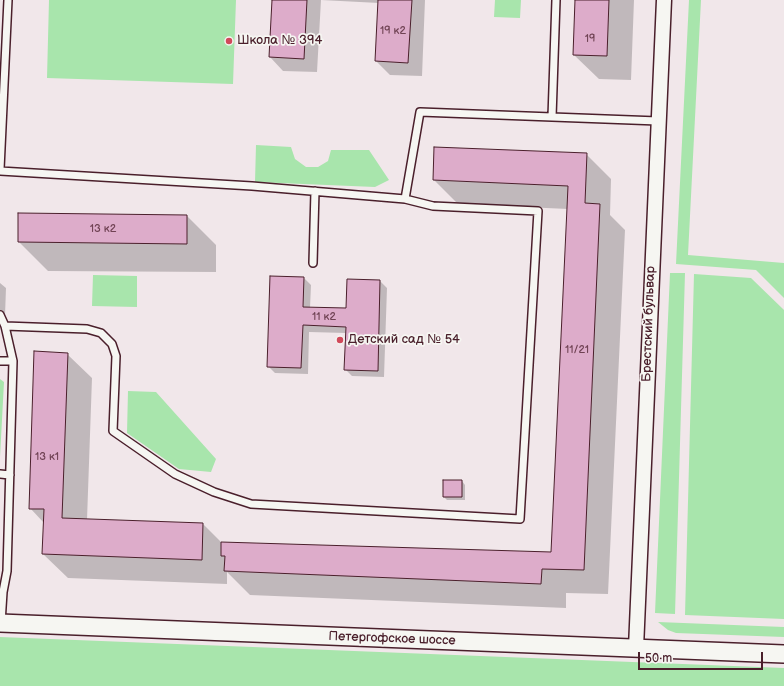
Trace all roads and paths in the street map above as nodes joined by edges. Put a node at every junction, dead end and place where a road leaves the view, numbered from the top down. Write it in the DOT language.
graph roads {
  1 [pos="8,0"];
  2 [pos="556,0"];
  3 [pos="664,0"];
  4 [pos="552,116"];
  5 [pos="658,121"];
  6 [pos="0,170"];
  7 [pos="315,192"];
  8 [pos="405,199"];
  9 [pos="313,262"];
  10 [pos="0,315"];
  11 [pos="5,326"];
  12 [pos="0,361"];
  13 [pos="13,361"];
  14 [pos="0,474"];
  15 [pos="10,475"];
  16 [pos="0,545"];
  17 [pos="8,545"];
  18 [pos="1,623"];
  19 [pos="636,648"];
  20 [pos="784,654"];
  1 -- 6 [label="lane"];
  2 -- 4 [label="lane"];
  3 -- 5 [label="street, Брестский бульвар"];
  4 -- 5 [label="lane"];
  4 -- 8 [label="lane"];
  5 -- 19 [label="street, Брестский бульвар"];
  6 -- 7 [label="lane"];
  7 -- 8 [label="lane"];
  7 -- 9 [label="lane"];
  8 -- 11 [label="lane"];
  10 -- 11 [label="lane"];
  11 -- 13 [label="lane"];
  12 -- 13 [label="lane"];
  13 -- 15 [label="lane"];
  14 -- 15 [label="lane"];
  15 -- 17 [label="lane"];
  16 -- 17 [label="lane"];
  17 -- 18 [label="lane"];
  18 -- 19 [label="street, Петергофское шоссе"];
  19 -- 20 [label="street, Петергофское шоссе"];
}
